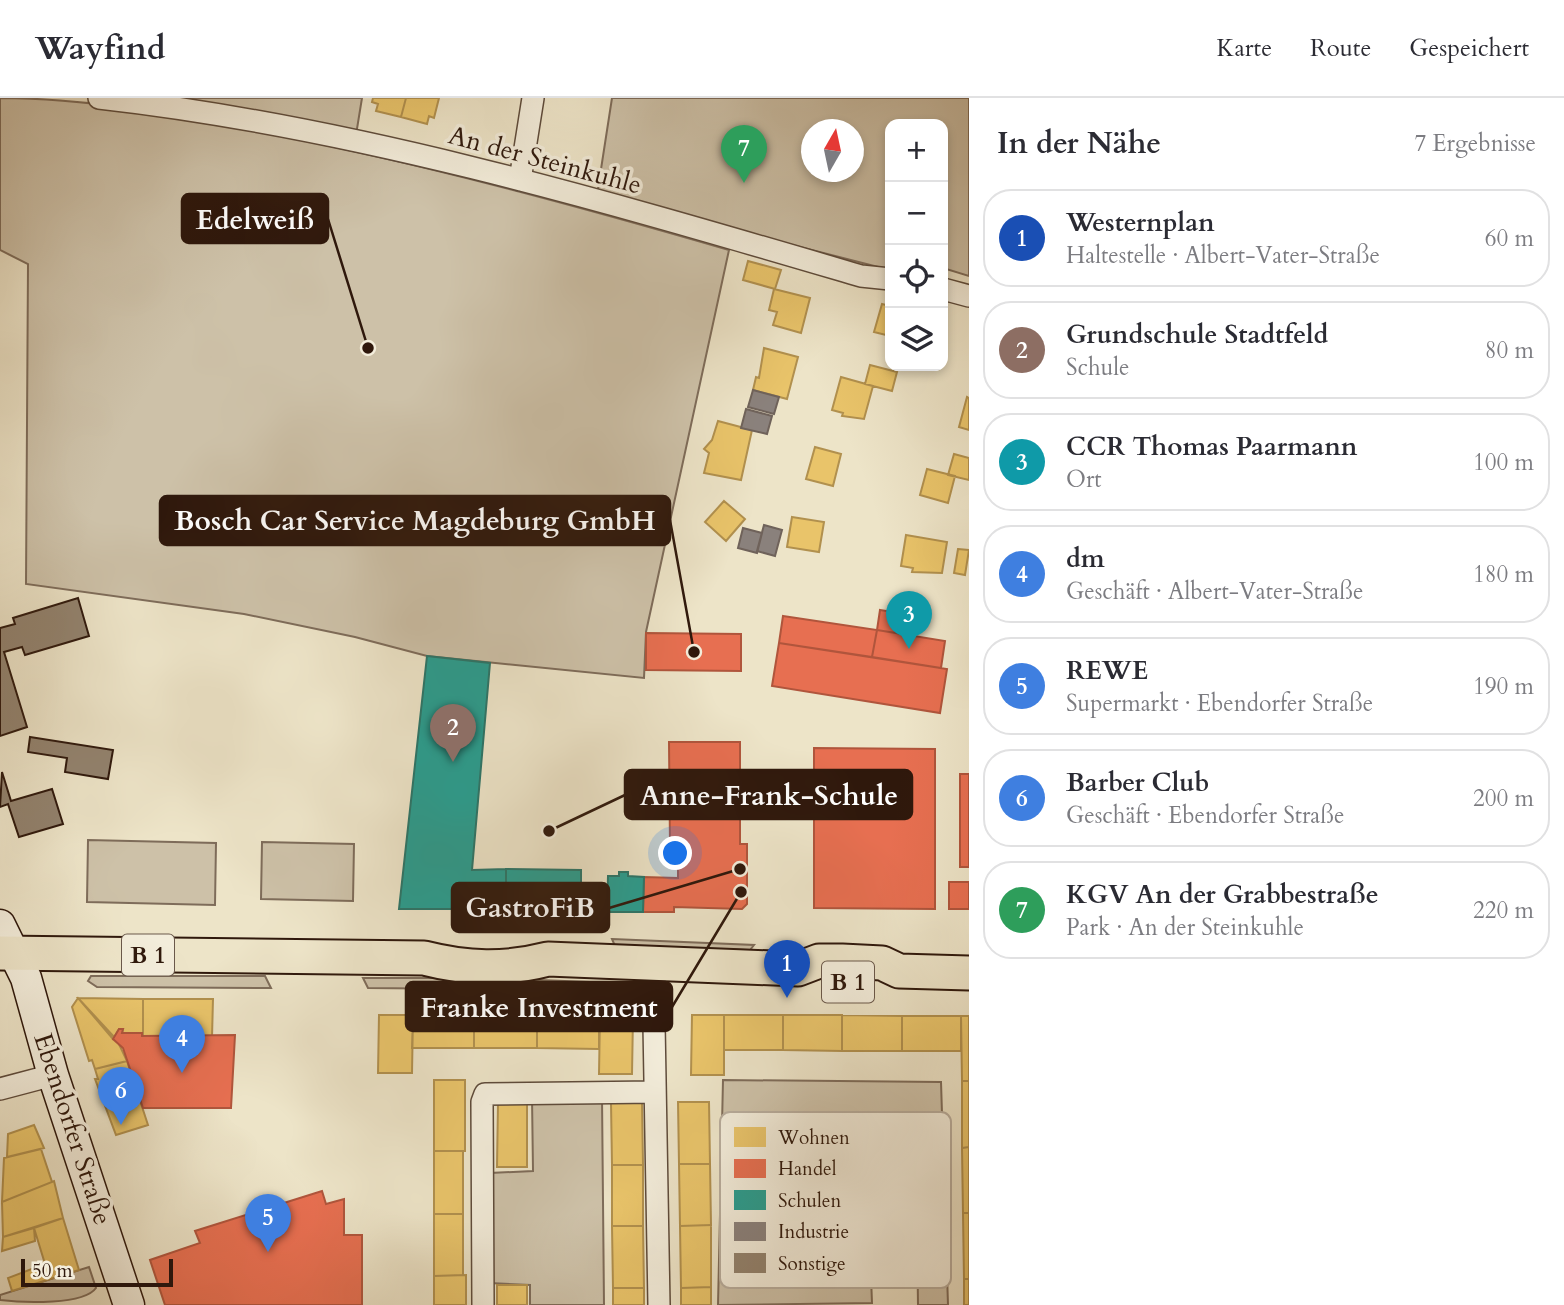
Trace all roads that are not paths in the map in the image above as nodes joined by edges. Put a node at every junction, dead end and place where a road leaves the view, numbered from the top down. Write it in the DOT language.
graph roads {
  1 [pos="99,98"];
  2 [pos="533,98"];
  3 [pos="520,180"];
  4 [pos="885,278"];
  5 [pos="948,290"];
  6 [pos="969,296"];
  7 [pos="4,944"];
  8 [pos="969,973"];
  9 [pos="654,1024"];
  10 [pos="53,1074"];
  11 [pos="0,1089"];
  12 [pos="655,1092"];
  13 [pos="129,1305"];
  14 [pos="483,1305"];
  15 [pos="659,1305"];
  1 -- 3 [label="street, An der Steinkuhle"];
  2 -- 3 [label="street"];
  3 -- 4 [label="street, An der Steinkuhle"];
  5 -- 6 [label="street"];
  7 -- 8 [label="main road, B 1"];
  7 -- 10 [label="street, Ebendorfer Straße"];
  9 -- 12 [label="street"];
  10 -- 11 [label="street"];
  10 -- 13 [label="street, Ebendorfer Straße"];
  12 -- 14 [label="street"];
  12 -- 15 [label="street"];
}
